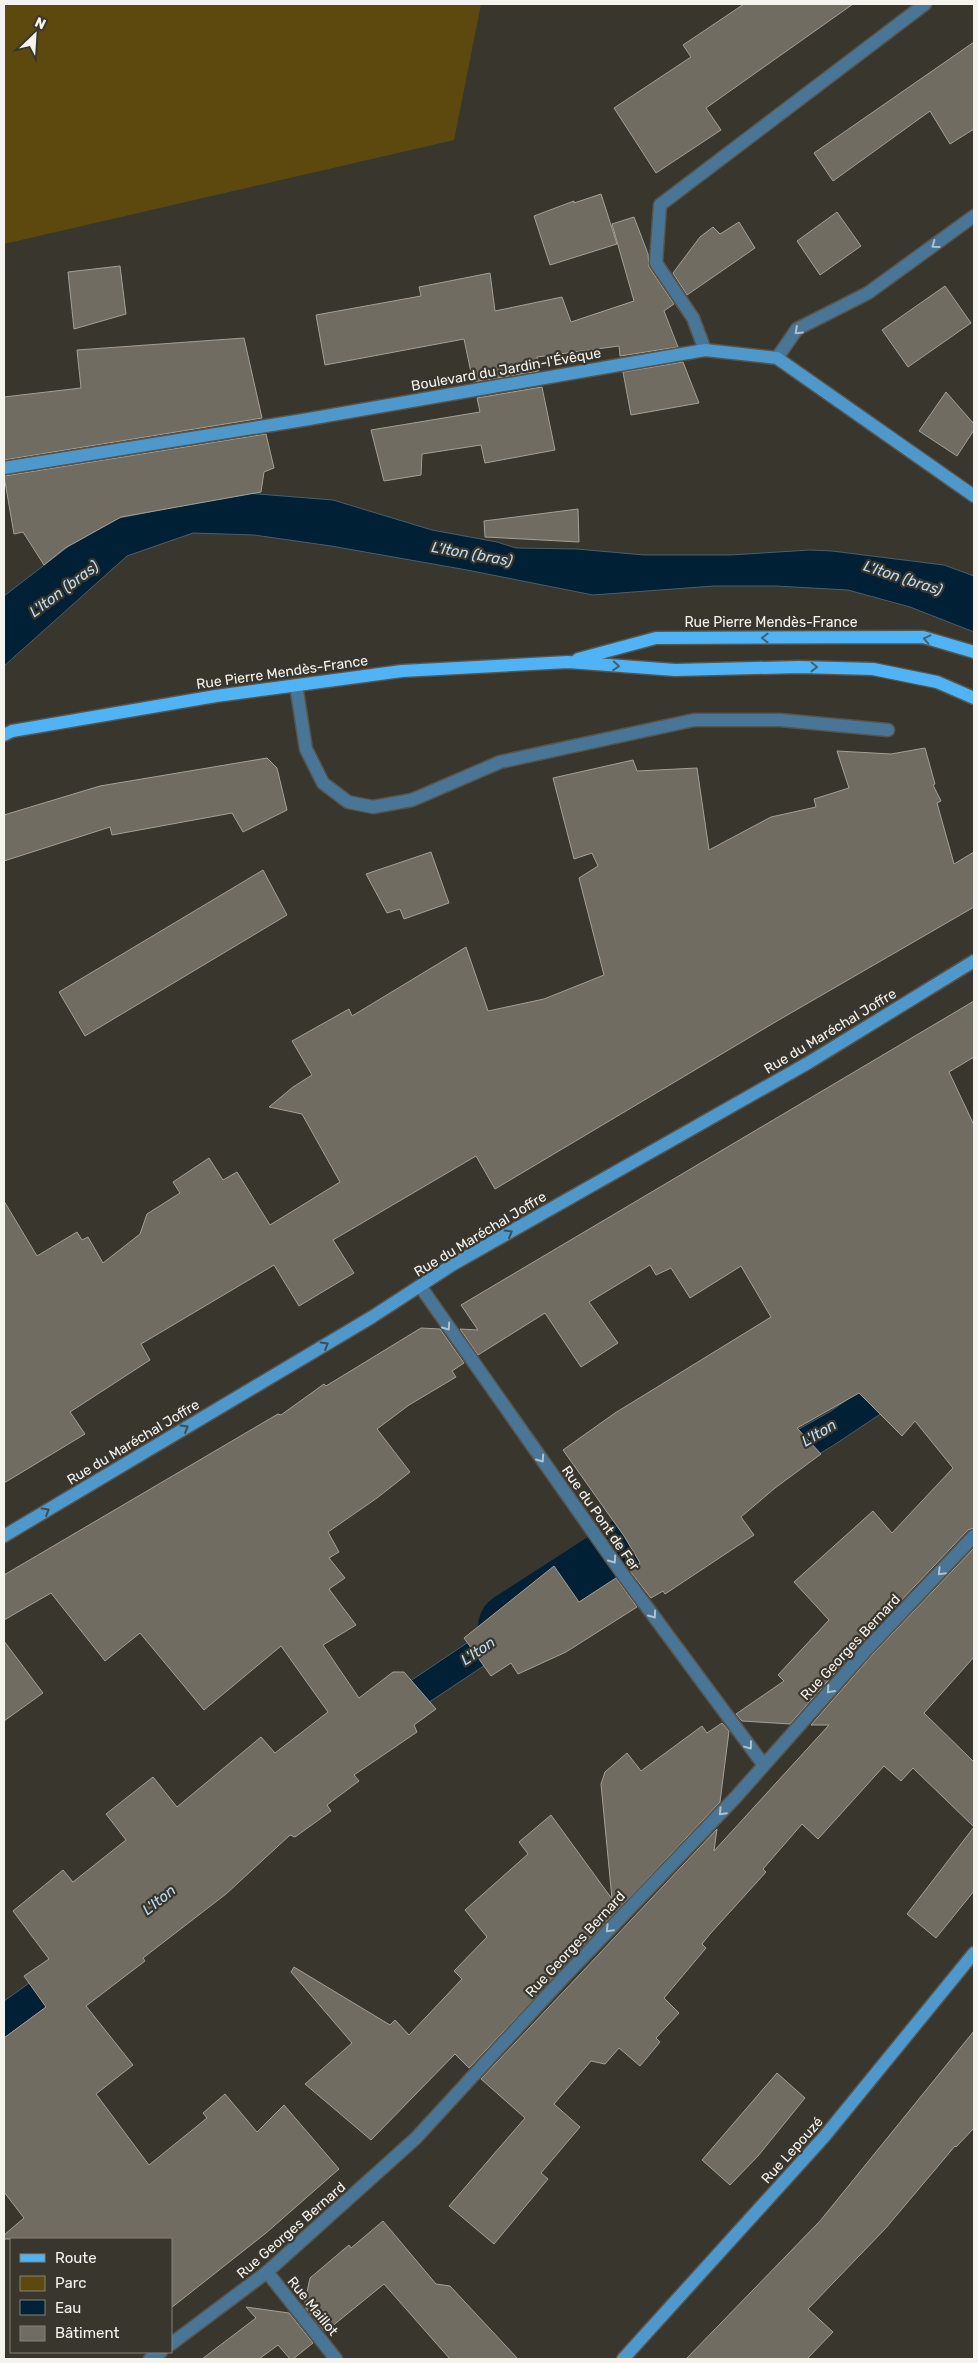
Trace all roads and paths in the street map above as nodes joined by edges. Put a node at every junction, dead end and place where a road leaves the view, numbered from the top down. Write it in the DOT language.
graph roads {
  1 [pos="925,4"];
  2 [pos="974,216"];
  3 [pos="705,350"];
  4 [pos="777,358"];
  5 [pos="4,468"];
  6 [pos="974,496"];
  7 [pos="974,652"];
  8 [pos="568,662"];
  9 [pos="296,685"];
  10 [pos="974,698"];
  11 [pos="888,730"];
  12 [pos="4,735"];
  13 [pos="974,961"];
  14 [pos="420,1286"];
  15 [pos="4,1536"];
  16 [pos="974,1536"];
  17 [pos="763,1764"];
  18 [pos="974,1953"];
  19 [pos="267,2272"];
  20 [pos="172,2343"];
  21 [pos="336,2359"];
  22 [pos="622,2359"];
  1 -- 3 [label="street"];
  2 -- 4 [label="street, one-way"];
  3 -- 4 [label="main road, Boulevard du Jardin-l'Évêque"];
  3 -- 5 [label="main road, Boulevard du Jardin-l'Évêque"];
  4 -- 6 [label="main road, Boulevard du Jardin-l'Évêque"];
  7 -- 8 [label="main road, Rue Pierre Mendès-France, one-way"];
  8 -- 9 [label="main road, Rue Pierre Mendès-France"];
  8 -- 10 [label="main road, Rue Pierre Mendès-France, one-way"];
  9 -- 11 [label="street"];
  9 -- 12 [label="main road, Rue Pierre Mendès-France"];
  14 -- 13 [label="main road, Rue du Maréchal Joffre, one-way"];
  15 -- 14 [label="main road, Rue du Maréchal Joffre, one-way"];
  14 -- 17 [label="street, Rue du Pont de Fer, one-way"];
  16 -- 17 [label="street, Rue Georges Bernard, one-way"];
  17 -- 19 [label="street, Rue Georges Bernard, one-way"];
  18 -- 22 [label="main road, Rue Lepouzé"];
  19 -- 20 [label="street, Rue Georges Bernard"];
  19 -- 21 [label="street, Rue Maillot"];
}
